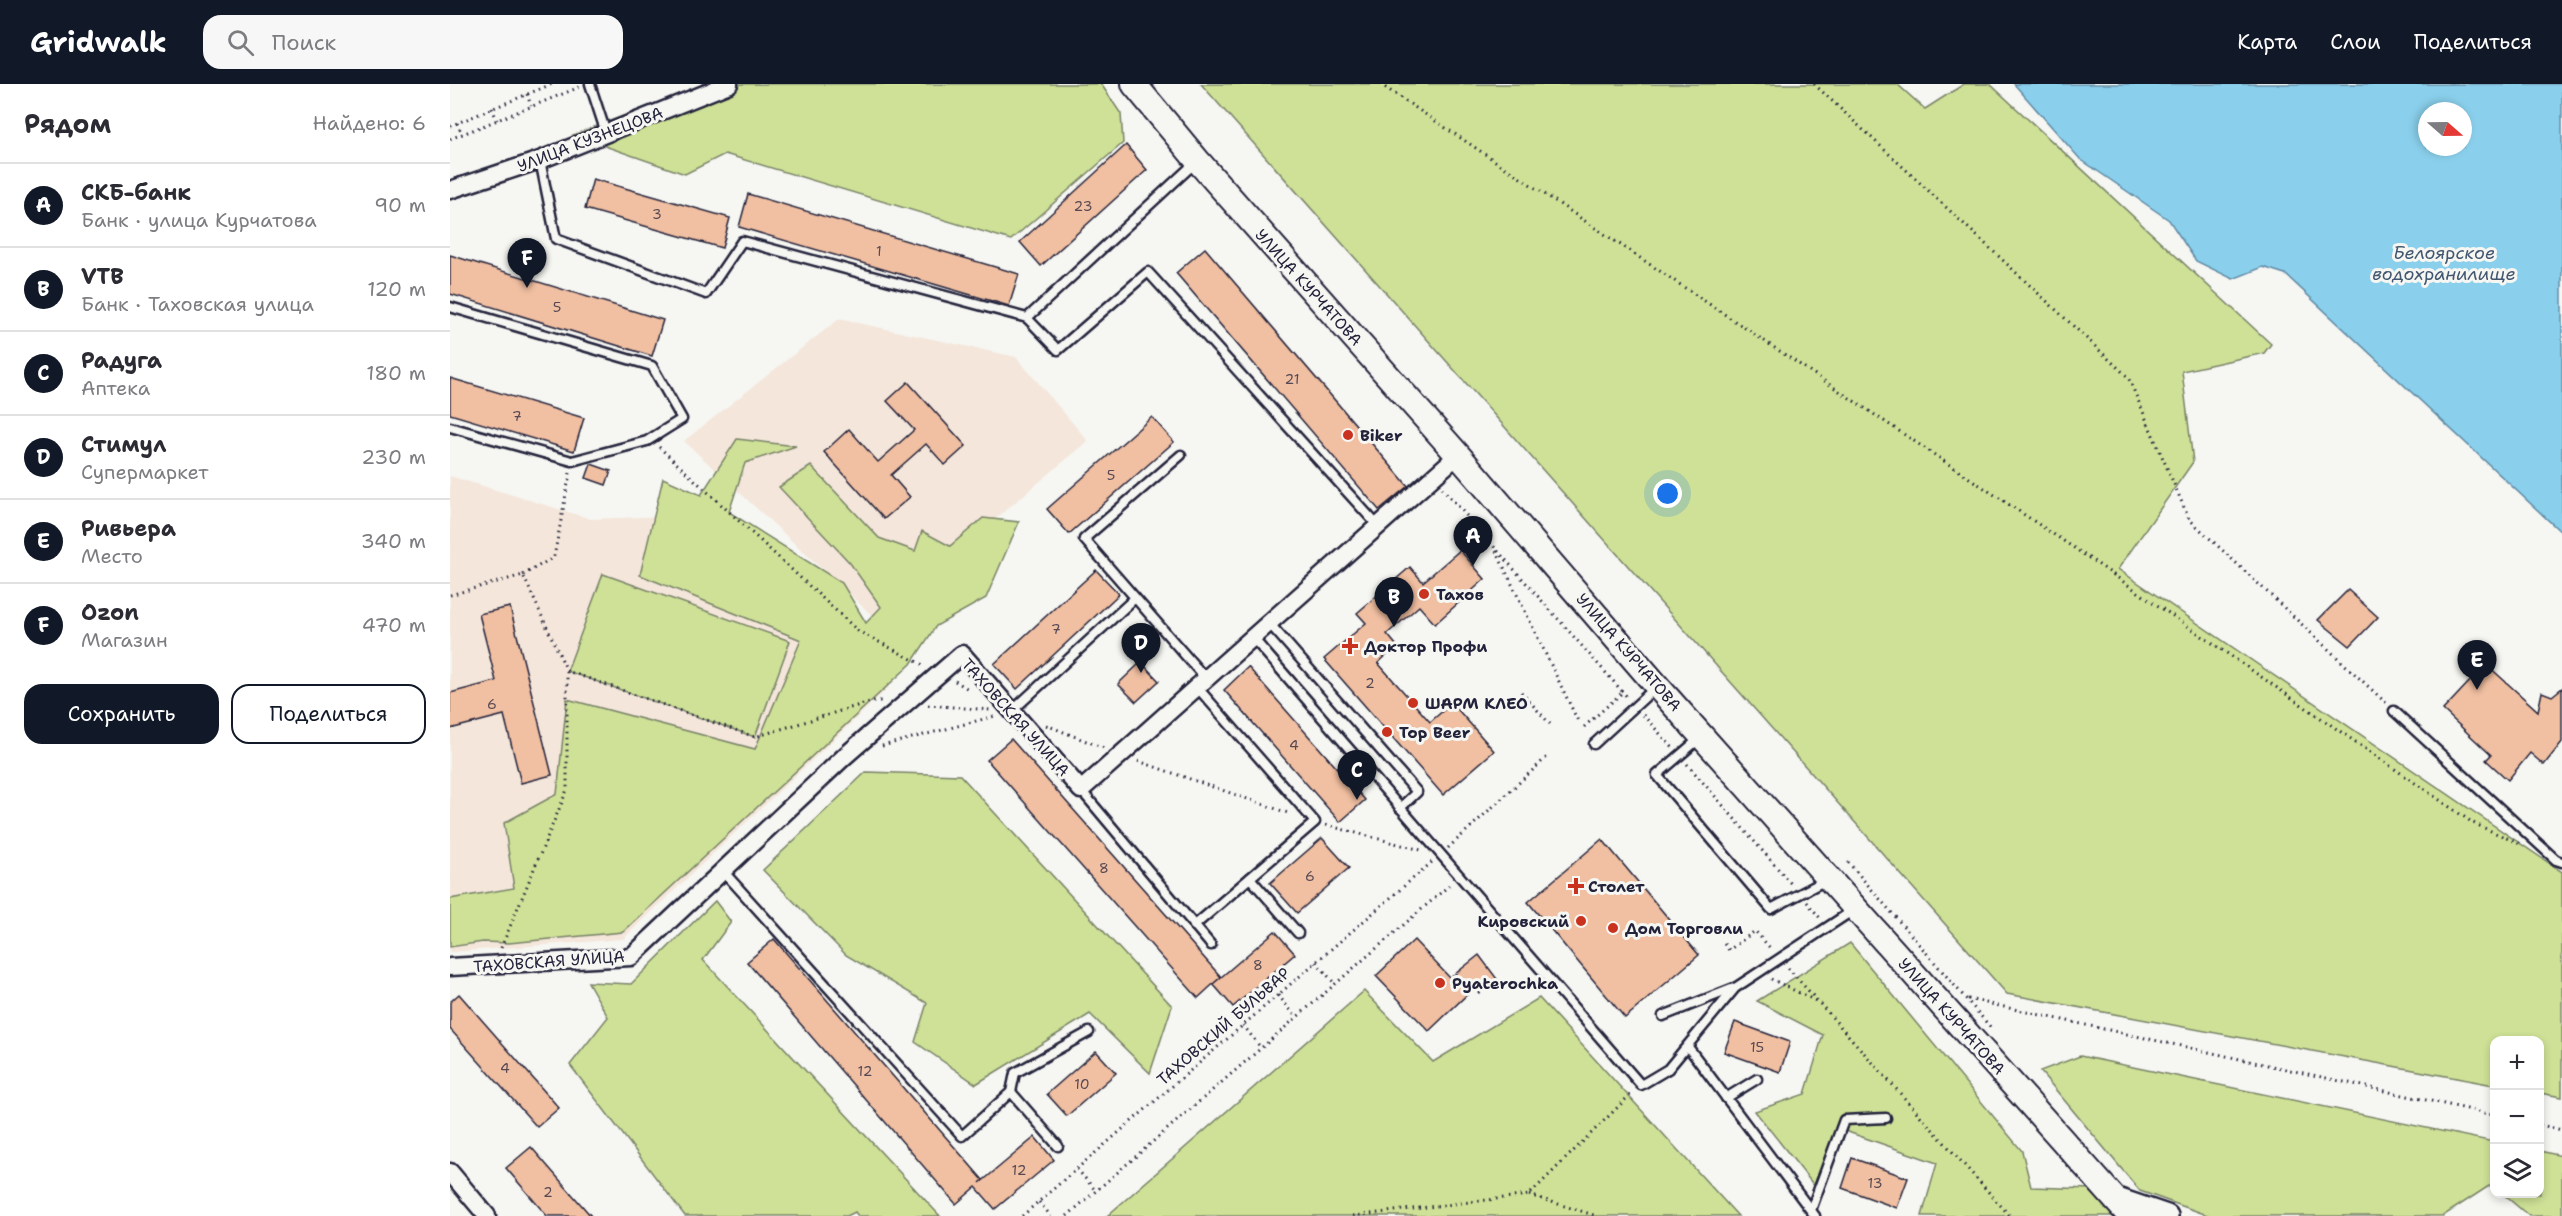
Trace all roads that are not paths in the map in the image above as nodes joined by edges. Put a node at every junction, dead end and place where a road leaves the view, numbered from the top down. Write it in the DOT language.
graph roads {
  1 [pos="588,84"];
  2 [pos="729,84"];
  3 [pos="1134,84"];
  4 [pos="606,133"];
  5 [pos="540,160"];
  6 [pos="1197,160"];
  7 [pos="450,190"];
  8 [pos="450,307"];
  9 [pos="1027,318"];
  10 [pos="450,427"];
  11 [pos="1181,455"];
  12 [pos="1458,455"];
  13 [pos="1378,526"];
  14 [pos="1135,598"];
  15 [pos="1269,623"];
  16 [pos="1253,638"];
  17 [pos="1202,683"];
  18 [pos="1657,686"];
  19 [pos="1012,711"];
  20 [pos="2394,711"];
  21 [pos="1703,736"];
  22 [pos="1594,744"];
  23 [pos="1081,790"];
  24 [pos="1400,808"];
  25 [pos="2562,862"];
  26 [pos="723,871"];
  27 [pos="1250,878"];
  28 [pos="1829,879"];
  29 [pos="1855,908"];
  30 [pos="1194,926"];
  31 [pos="1298,933"];
  32 [pos="1211,945"];
  33 [pos="450,967"];
  34 [pos="1735,988"];
  35 [pos="1663,1016"];
  36 [pos="1089,1032"];
  37 [pos="1688,1047"];
  38 [pos="1757,1079"];
  39 [pos="1011,1092"];
  40 [pos="1726,1098"];
  41 [pos="1886,1118"];
  42 [pos="1058,1146"];
  43 [pos="450,1172"];
  44 [pos="2122,1207"];
  45 [pos="1813,1213"];
  46 [pos="487,1216"];
  47 [pos="2167,1216"];
  1 -- 4 [label="lane"];
  2 -- 4 [label="street, УЛИЦА КУЗНЕЦОВА"];
  3 -- 6 [label="main road, УЛИЦА КУРЧАТОВА"];
  4 -- 5 [label="street, УЛИЦА КУЗНЕЦОВА"];
  5 -- 7 [label="street, УЛИЦА КУЗНЕЦОВА"];
  5 -- 9 [label="lane"];
  6 -- 9 [label="lane"];
  6 -- 12 [label="main road, УЛИЦА КУРЧАТОВА"];
  8 -- 10 [label="lane"];
  9 -- 13 [label="lane"];
  11 -- 14 [label="lane"];
  12 -- 13 [label="street, ТАХОВСКАЯ УЛИЦА"];
  12 -- 18 [label="main road, УЛИЦА КУРЧАТОВА"];
  13 -- 15 [label="street, ТАХОВСКАЯ УЛИЦА"];
  14 -- 17 [label="lane"];
  14 -- 19 [label="lane"];
  15 -- 16 [label="street, ТАХОВСКАЯ УЛИЦА"];
  15 -- 24 [label="lane"];
  16 -- 17 [label="street, ТАХОВСКАЯ УЛИЦА"];
  16 -- 24 [label="lane"];
  17 -- 23 [label="street, ТАХОВСКАЯ УЛИЦА"];
  17 -- 27 [label="lane"];
  18 -- 21 [label="main road, УЛИЦА КУРЧАТОВА"];
  18 -- 22 [label="lane"];
  19 -- 23 [label="street, ТАХОВСКАЯ УЛИЦА"];
  19 -- 26 [label="street, ТАХОВСКАЯ УЛИЦА"];
  20 -- 25 [label="lane"];
  21 -- 28 [label="main road, УЛИЦА КУРЧАТОВА"];
  21 -- 28 [label="lane"];
  23 -- 30 [label="lane"];
  24 -- 37 [label="lane"];
  26 -- 33 [label="street, ТАХОВСКАЯ УЛИЦА"];
  26 -- 39 [label="lane"];
  27 -- 30 [label="lane"];
  27 -- 31 [label="lane"];
  28 -- 29 [label="main road, УЛИЦА КУРЧАТОВА"];
  29 -- 34 [label="lane"];
  29 -- 44 [label="main road, УЛИЦА КУРЧАТОВА"];
  30 -- 32 [label="lane"];
  34 -- 35 [label="lane"];
  34 -- 37 [label="lane"];
  36 -- 39 [label="lane"];
  37 -- 40 [label="lane"];
  38 -- 40 [label="lane"];
  39 -- 42 [label="lane"];
  40 -- 45 [label="lane"];
  41 -- 45 [label="lane"];
  43 -- 46 [label="street"];
  44 -- 47 [label="street"];
}
